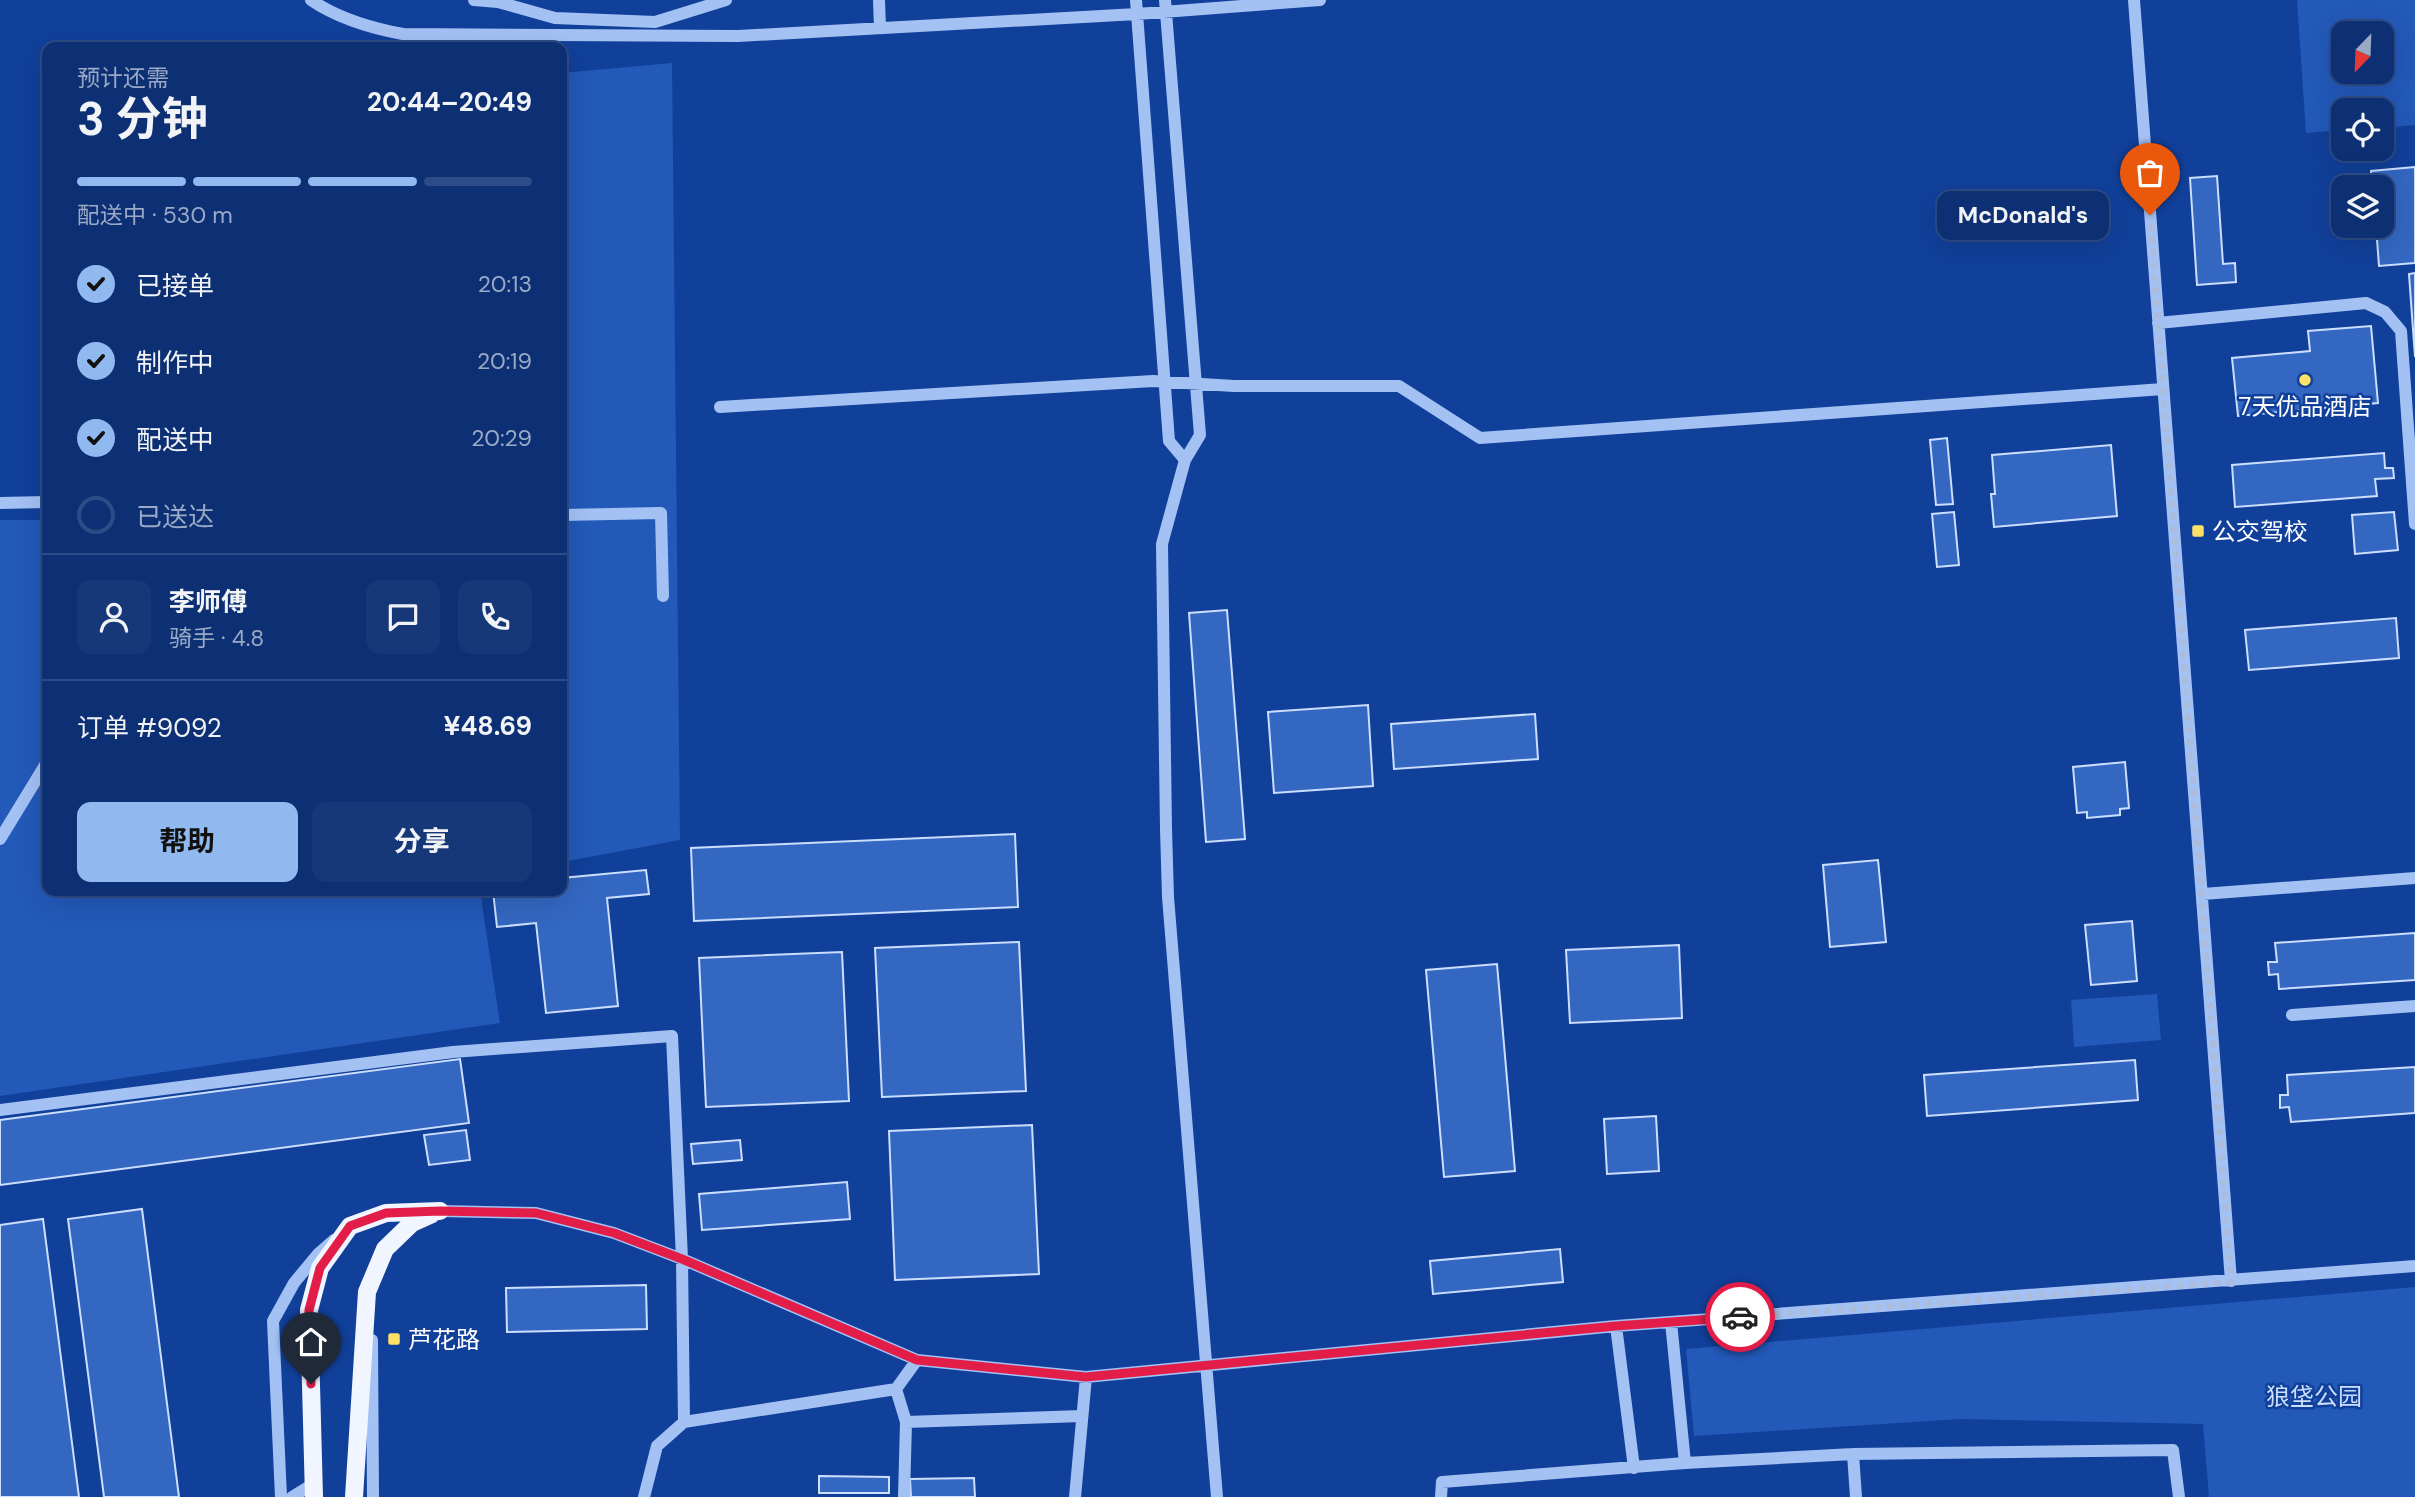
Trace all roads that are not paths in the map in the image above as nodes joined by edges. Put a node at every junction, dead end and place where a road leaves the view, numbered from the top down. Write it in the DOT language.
graph roads {
  1 [pos="311,0"];
  2 [pos="474,0"];
  3 [pos="726,0"];
  4 [pos="879,0"];
  5 [pos="1136,0"];
  6 [pos="1320,0"];
  7 [pos="2134,0"];
  8 [pos="1165,5"];
  9 [pos="1137,14"];
  10 [pos="880,28"];
  11 [pos="2158,323"];
  12 [pos="1164,382"];
  13 [pos="1196,384"];
  14 [pos="2163,389"];
  15 [pos="720,407"];
  16 [pos="2411,408"];
  17 [pos="1185,460"];
  18 [pos="42,502"];
  19 [pos="0,503"];
  20 [pos="567,515"];
  21 [pos="2415,524"];
  22 [pos="663,596"];
  23 [pos="42,770"];
  24 [pos="0,839"];
  25 [pos="2415,878"];
  26 [pos="2203,894"];
  27 [pos="2415,1006"];
  28 [pos="2292,1015"];
  29 [pos="0,1110"];
  30 [pos="440,1211"];
  31 [pos="350,1226"];
  32 [pos="682,1259"];
  33 [pos="2415,1266"];
  34 [pos="2231,1282"];
  35 [pos="367,1292"];
  36 [pos="1671,1322"];
  37 [pos="1616,1326"];
  38 [pos="917,1360"];
  39 [pos="1206,1366"];
  40 [pos="1086,1377"];
  41 [pos="896,1389"];
  42 [pos="1082,1416"];
  43 [pos="684,1422"];
  44 [pos="906,1422"];
  45 [pos="1853,1454"];
  46 [pos="1685,1463"];
  47 [pos="1634,1468"];
  48 [pos="313,1491"];
  49 [pos="281,1497"];
  50 [pos="292,1497"];
  51 [pos="354,1497"];
  52 [pos="373,1497"];
  53 [pos="644,1497"];
  54 [pos="904,1497"];
  55 [pos="1075,1497"];
  56 [pos="1217,1497"];
  57 [pos="1441,1497"];
  58 [pos="1856,1497"];
  59 [pos="2179,1497"];
  1 -- 10 [label="street"];
  2 -- 3 [label="street"];
  4 -- 10 [label="street"];
  5 -- 9 [label="street"];
  6 -- 8 [label="street"];
  7 -- 11 [label="street"];
  8 -- 9 [label="street"];
  8 -- 13 [label="street"];
  9 -- 10 [label="street"];
  9 -- 12 [label="street"];
  11 -- 14 [label="street"];
  11 -- 16 [label="street"];
  12 -- 13 [label="street"];
  12 -- 15 [label="street"];
  12 -- 17 [label="street"];
  13 -- 14 [label="street"];
  13 -- 17 [label="street"];
  14 -- 26 [label="street"];
  16 -- 21 [label="street"];
  17 -- 39 [label="street"];
  18 -- 19 [label="street"];
  20 -- 22 [label="street"];
  23 -- 24 [label="street"];
  25 -- 26 [label="street"];
  26 -- 34 [label="street"];
  27 -- 28 [label="street"];
  29 -- 32 [label="street"];
  30 -- 31 [label="main road"];
  30 -- 32 [label="street"];
  30 -- 35 [label="main road"];
  31 -- 48 [label="main road"];
  31 -- 49 [label="street"];
  32 -- 38 [label="street"];
  32 -- 43 [label="street"];
  33 -- 34 [label="street"];
  34 -- 36 [label="street"];
  35 -- 51 [label="main road"];
  35 -- 52 [label="street"];
  36 -- 37 [label="street"];
  36 -- 46 [label="street"];
  37 -- 39 [label="street"];
  37 -- 47 [label="street"];
  38 -- 40 [label="street"];
  38 -- 41 [label="street"];
  39 -- 40 [label="street"];
  39 -- 56 [label="street"];
  40 -- 42 [label="street"];
  41 -- 43 [label="street"];
  41 -- 44 [label="street"];
  42 -- 44 [label="street"];
  42 -- 55 [label="street"];
  43 -- 53 [label="street"];
  44 -- 54 [label="street"];
  45 -- 46 [label="street"];
  45 -- 58 [label="street"];
  45 -- 59 [label="street"];
  46 -- 47 [label="street"];
  47 -- 57 [label="street"];
  48 -- 50 [label="street"];
}
